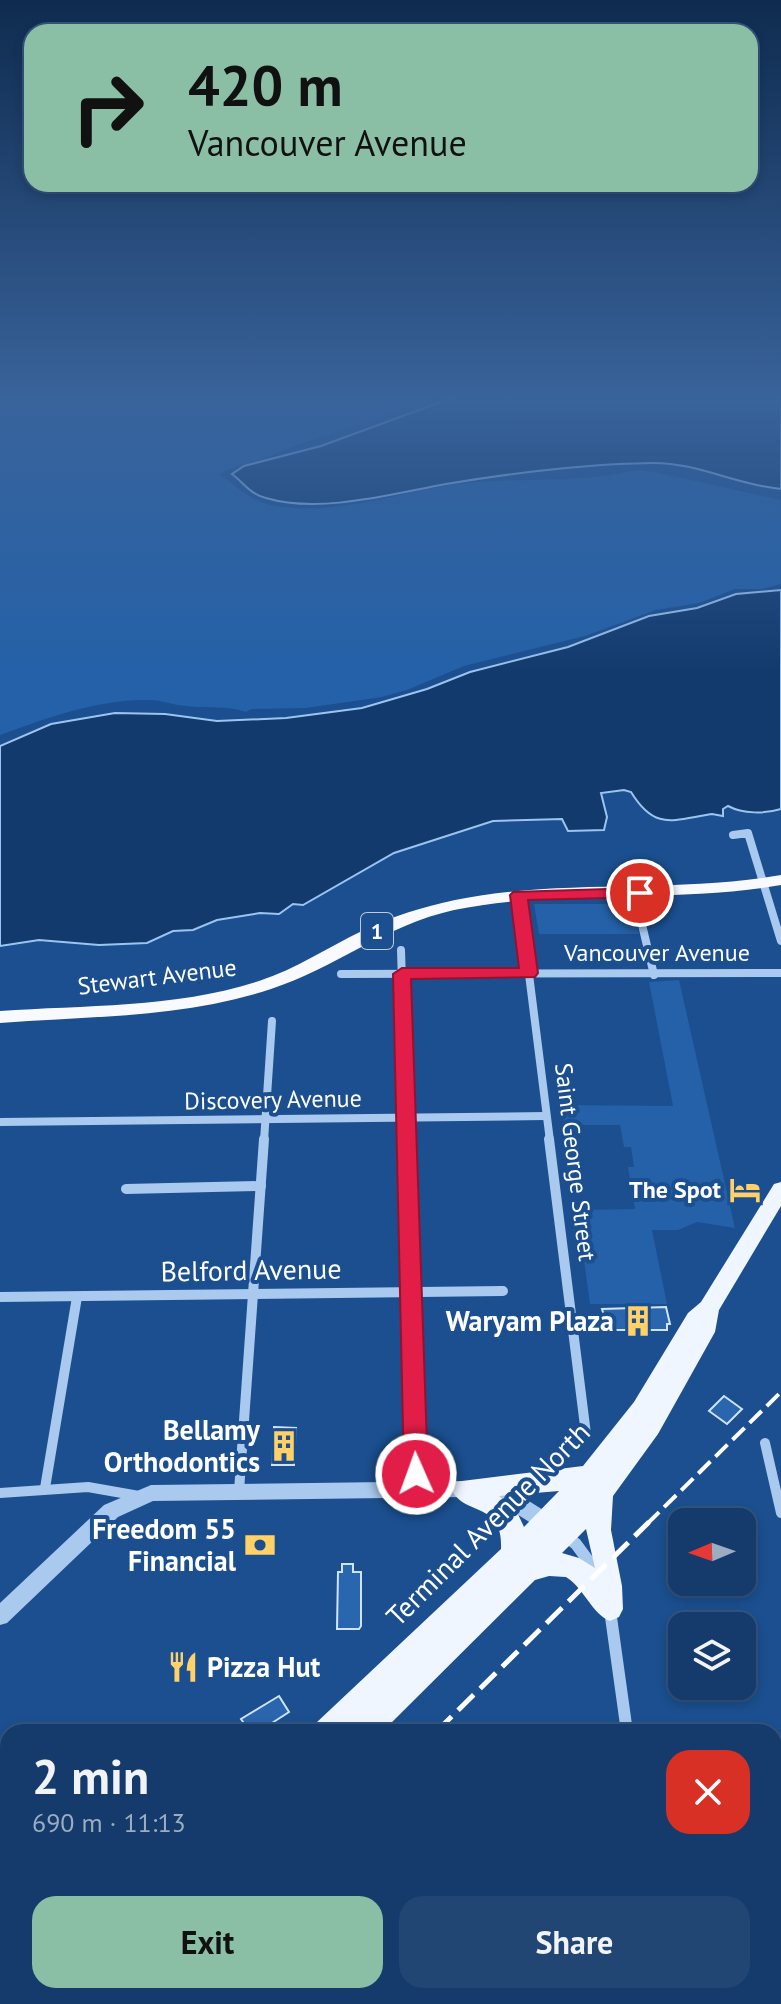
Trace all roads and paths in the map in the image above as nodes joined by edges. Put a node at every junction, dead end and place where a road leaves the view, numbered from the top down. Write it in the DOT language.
graph roads {
  1 [pos="733,835"];
  2 [pos="772,882"];
  3 [pos="519,895"];
  4 [pos="638,908"];
  5 [pos="781,941"];
  6 [pos="401,950"];
  7 [pos="529,973"];
  8 [pos="781,973"];
  9 [pos="341,974"];
  10 [pos="402,974"];
  11 [pos="654,975"];
  12 [pos="0,1017"];
  13 [pos="272,1021"];
  14 [pos="546,1116"];
  15 [pos="406,1118"];
  16 [pos="265,1120"];
  17 [pos="0,1122"];
  18 [pos="261,1186"];
  19 [pos="126,1189"];
  20 [pos="781,1189"];
  21 [pos="503,1291"];
  22 [pos="412,1292"];
  23 [pos="253,1295"];
  24 [pos="0,1297"];
  25 [pos="77,1297"];
  26 [pos="586,1434"];
  27 [pos="765,1443"];
  28 [pos="596,1484"];
  29 [pos="45,1488"];
  30 [pos="417,1489"];
  31 [pos="463,1489"];
  32 [pos="239,1491"];
  33 [pos="0,1493"];
  34 [pos="139,1496"];
  35 [pos="779,1496"];
  36 [pos="781,1513"];
  37 [pos="556,1529"];
  38 [pos="522,1562"];
  39 [pos="610,1609"];
  40 [pos="0,1616"];
  41 [pos="335,1724"];
  42 [pos="370,1724"];
  43 [pos="626,1724"];
  1 -- 2 [label="street"];
  2 -- 3 [label="highway, Stewart Avenue / 1"];
  2 -- 5 [label="street"];
  3 -- 7 [label="street, Saint George Street"];
  3 -- 12 [label="highway, Stewart Avenue / 1"];
  4 -- 11 [label="street"];
  6 -- 10 [label="street"];
  7 -- 10 [label="street, Vancouver Avenue"];
  7 -- 11 [label="street, Vancouver Avenue"];
  7 -- 14 [label="street, Saint George Street"];
  8 -- 11 [label="street, Vancouver Avenue"];
  9 -- 10 [label="street, Vancouver Avenue"];
  10 -- 15 [label="street"];
  13 -- 16 [label="street"];
  14 -- 15 [label="street, Discovery Avenue"];
  14 -- 26 [label="street, Saint George Street"];
  15 -- 16 [label="street, Discovery Avenue"];
  15 -- 22 [label="street"];
  16 -- 17 [label="street, Discovery Avenue"];
  16 -- 18 [label="street"];
  18 -- 19 [label="street"];
  18 -- 23 [label="street"];
  20 -- 28 [label="main road, Terminal Avenue North"];
  21 -- 22 [label="street, Belford Avenue"];
  22 -- 23 [label="street, Belford Avenue"];
  22 -- 30 [label="street"];
  23 -- 25 [label="street, Belford Avenue"];
  23 -- 32 [label="street"];
  24 -- 25 [label="street, Belford Avenue"];
  25 -- 29 [label="street"];
  27 -- 35 [label="street"];
  28 -- 31 [label="main road"];
  28 -- 37 [label="main road, Terminal Avenue North"];
  28 -- 39 [label="main road"];
  29 -- 33 [label="street"];
  29 -- 34 [label="street"];
  30 -- 31 [label="street"];
  30 -- 32 [label="street"];
  31 -- 37 [label="street"];
  31 -- 38 [label="main road"];
  32 -- 34 [label="street"];
  34 -- 40 [label="street"];
  35 -- 36 [label="street"];
  37 -- 38 [label="main road, Terminal Avenue North"];
  37 -- 39 [label="street"];
  38 -- 39 [label="main road"];
  38 -- 41 [label="main road, Terminal Avenue North"];
  38 -- 42 [label="main road, Terminal Avenue North"];
  39 -- 43 [label="street"];
}
